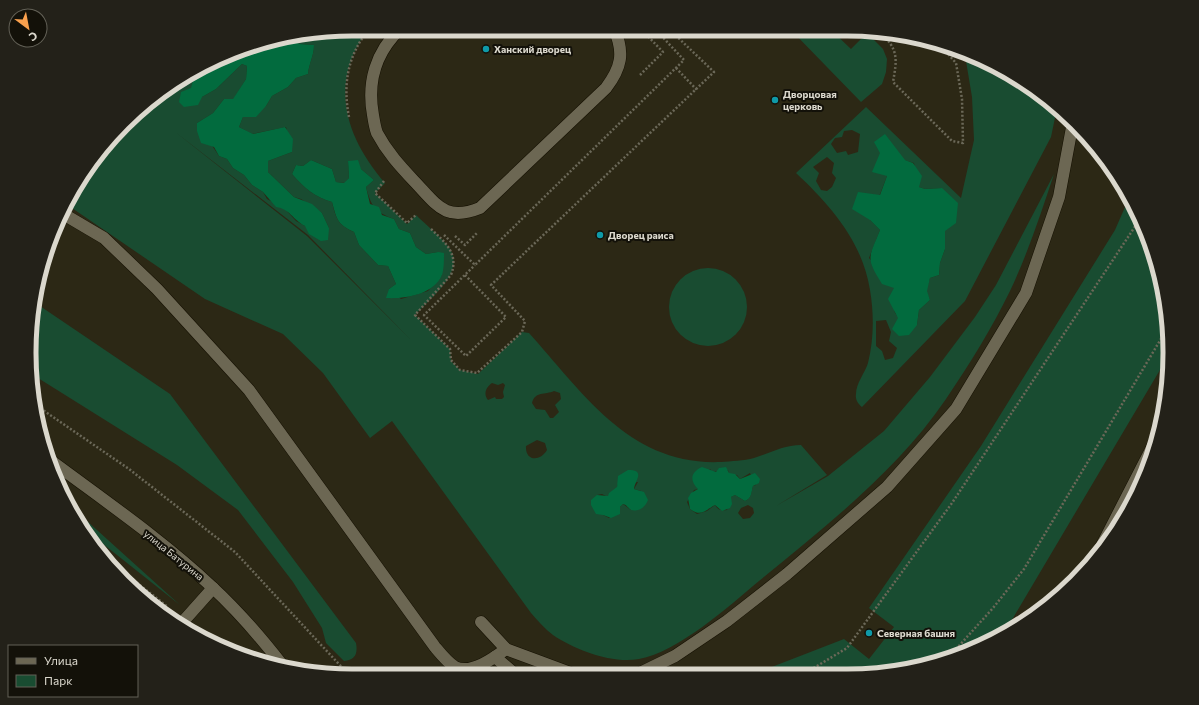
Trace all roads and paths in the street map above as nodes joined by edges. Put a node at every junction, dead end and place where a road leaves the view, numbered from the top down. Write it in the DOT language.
graph roads {
  1 [pos="370,36"];
  2 [pos="392,36"];
  3 [pos="616,36"];
  4 [pos="648,36"];
  5 [pos="662,36"];
  6 [pos="887,39"];
  7 [pos="364,45"];
  8 [pos="947,53"];
  9 [pos="676,68"];
  10 [pos="352,75"];
  11 [pos="635,80"];
  12 [pos="352,81"];
  13 [pos="697,90"];
  14 [pos="1071,131"];
  15 [pos="67,216"];
  16 [pos="1136,225"];
  17 [pos="482,229"];
  18 [pos="442,233"];
  19 [pos="454,234"];
  20 [pos="475,265"];
  21 [pos="466,275"];
  22 [pos="1162,337"];
  23 [pos="41,409"];
  24 [pos="57,465"];
  25 [pos="1141,470"];
  26 [pos="1110,527"];
  27 [pos="132,579"];
  28 [pos="213,588"];
  29 [pos="171,609"];
  30 [pos="184,621"];
  31 [pos="481,622"];
  32 [pos="506,649"];
  33 [pos="955,649"];
  34 [pos="495,657"];
  35 [pos="278,660"];
  36 [pos="343,669"];
  37 [pos="470,669"];
  38 [pos="470,669"];
  39 [pos="509,669"];
  40 [pos="560,669"];
  41 [pos="648,669"];
  42 [pos="812,669"];
  1 -- 7 [label="path"];
  2 -- 3 [label="main road"];
  4 -- 11 [label="path"];
  5 -- 9 [label="path"];
  6 -- 8 [label="path"];
  9 -- 13 [label="path"];
  9 -- 20 [label="path"];
  10 -- 12 [label="path"];
  14 -- 41 [label="main road"];
  15 -- 38 [label="main road"];
  16 -- 42 [label="path"];
  17 -- 19 [label="path"];
  18 -- 20 [label="path"];
  20 -- 21 [label="path"];
  21 -- 21 [label="path"];
  22 -- 33 [label="path"];
  23 -- 36 [label="path"];
  24 -- 28 [label="main road, улица Батурина"];
  25 -- 26 [label="main road"];
  27 -- 29 [label="path"];
  28 -- 30 [label="main road"];
  28 -- 35 [label="main road, улица Батурина"];
  31 -- 32 [label="main road"];
  32 -- 34 [label="main road"];
  32 -- 40 [label="main road"];
  34 -- 37 [label="main road"];
  34 -- 39 [label="main road"];
}
